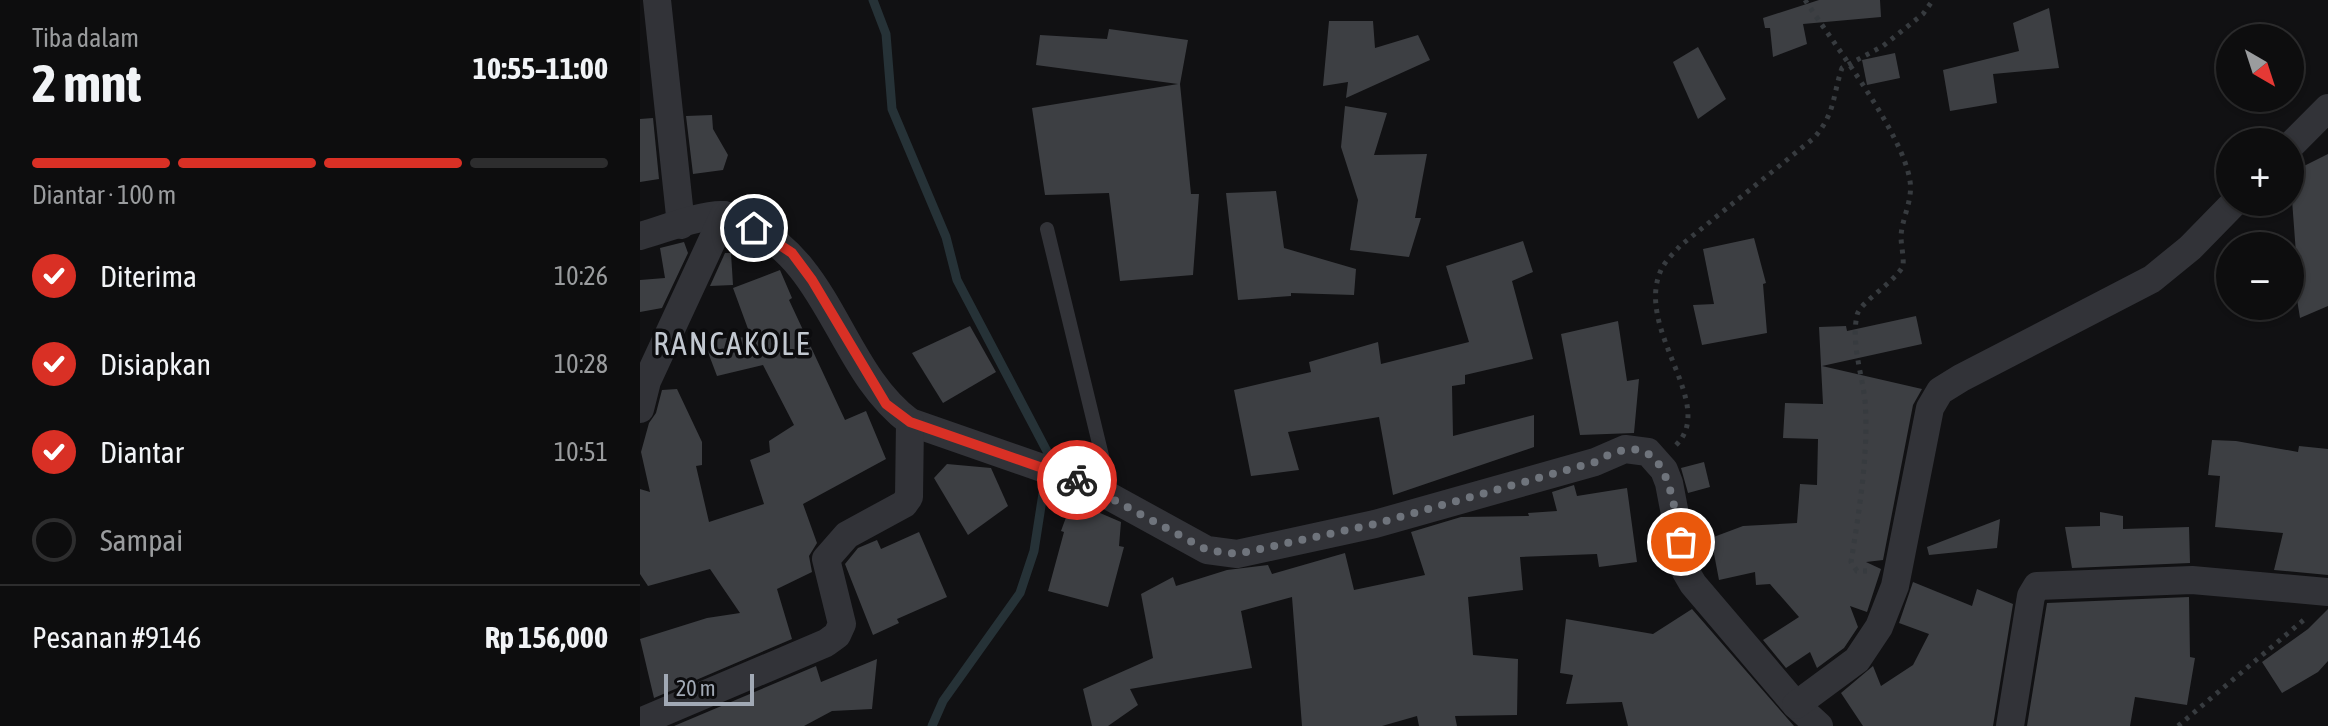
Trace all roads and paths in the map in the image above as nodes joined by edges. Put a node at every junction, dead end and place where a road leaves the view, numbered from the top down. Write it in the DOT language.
graph roads {
  1 [pos="657,0"];
  2 [pos="1805,0"];
  3 [pos="1933,0"];
  4 [pos="1847,63"];
  5 [pos="2328,108"];
  6 [pos="2304,132"];
  7 [pos="724,215"];
  8 [pos="2221,216"];
  9 [pos="681,225"];
  10 [pos="1047,229"];
  11 [pos="640,236"];
  12 [pos="640,409"];
  13 [pos="910,422"];
  14 [pos="1658,462"];
  15 [pos="1112,497"];
  16 [pos="1898,572"];
  17 [pos="2328,592"];
  18 [pos="2310,615"];
  19 [pos="1796,705"];
  20 [pos="640,722"];
  21 [pos="1819,726"];
  22 [pos="2010,726"];
  23 [pos="2178,726"];
  1 -- 9 [label="street"];
  2 -- 4 [label="path"];
  3 -- 4 [label="path"];
  4 -- 14 [label="path"];
  4 -- 16 [label="path"];
  5 -- 6 [label="street"];
  7 -- 9 [label="street"];
  7 -- 12 [label="street"];
  7 -- 13 [label="street"];
  8 -- 16 [label="street"];
  9 -- 11 [label="street"];
  10 -- 15 [label="lane"];
  13 -- 15 [label="street"];
  13 -- 20 [label="street"];
  14 -- 15 [label="street"];
  14 -- 19 [label="street"];
  16 -- 19 [label="street"];
  17 -- 22 [label="street"];
  18 -- 23 [label="path"];
  19 -- 21 [label="street"];
}
